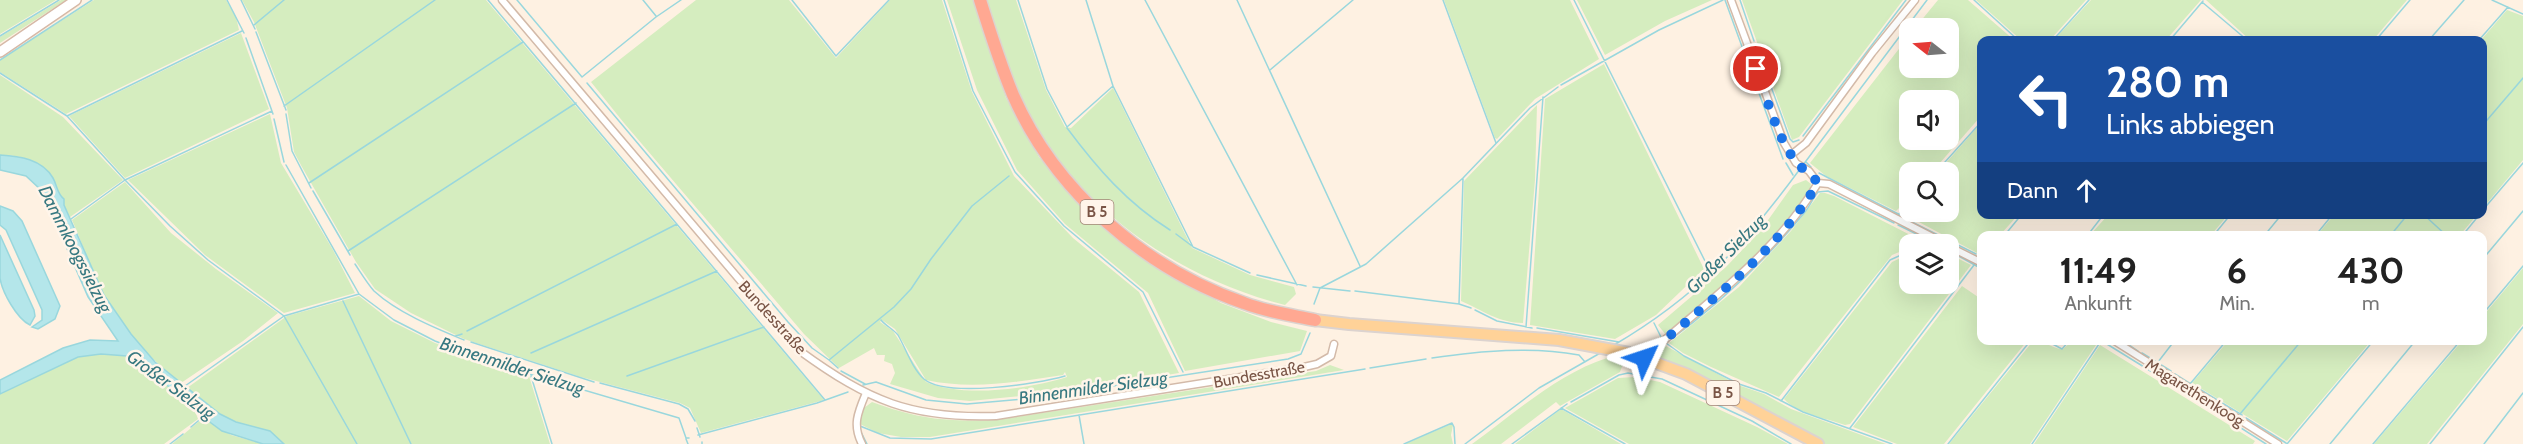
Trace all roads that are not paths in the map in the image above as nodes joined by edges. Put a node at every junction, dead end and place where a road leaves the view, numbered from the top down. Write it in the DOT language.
graph roads {
  1 [pos="76,0"];
  2 [pos="502,0"];
  3 [pos="980,0"];
  4 [pos="1731,0"];
  5 [pos="1915,0"];
  6 [pos="0,52"];
  7 [pos="1791,155"];
  8 [pos="1818,183"];
  9 [pos="1926,234"];
  10 [pos="1959,251"];
  11 [pos="1977,260"];
  12 [pos="1315,320"];
  13 [pos="1334,344"];
  14 [pos="2121,345"];
  15 [pos="1644,358"];
  16 [pos="866,393"];
  17 [pos="862,444"];
  18 [pos="1818,444"];
  19 [pos="2278,444"];
  1 -- 6 [label="main road"];
  2 -- 16 [label="street, Bundesstraße"];
  3 -- 12 [label="highway, B 5"];
  4 -- 7 [label="street"];
  5 -- 7 [label="street"];
  7 -- 8 [label="street"];
  8 -- 9 [label="street"];
  8 -- 15 [label="street"];
  10 -- 11 [label="street"];
  12 -- 15 [label="main road, B 5"];
  13 -- 16 [label="street, Bundesstraße"];
  14 -- 19 [label="street, Magarethenkoog"];
  15 -- 18 [label="main road, B 5"];
  16 -- 17 [label="street"];
}
